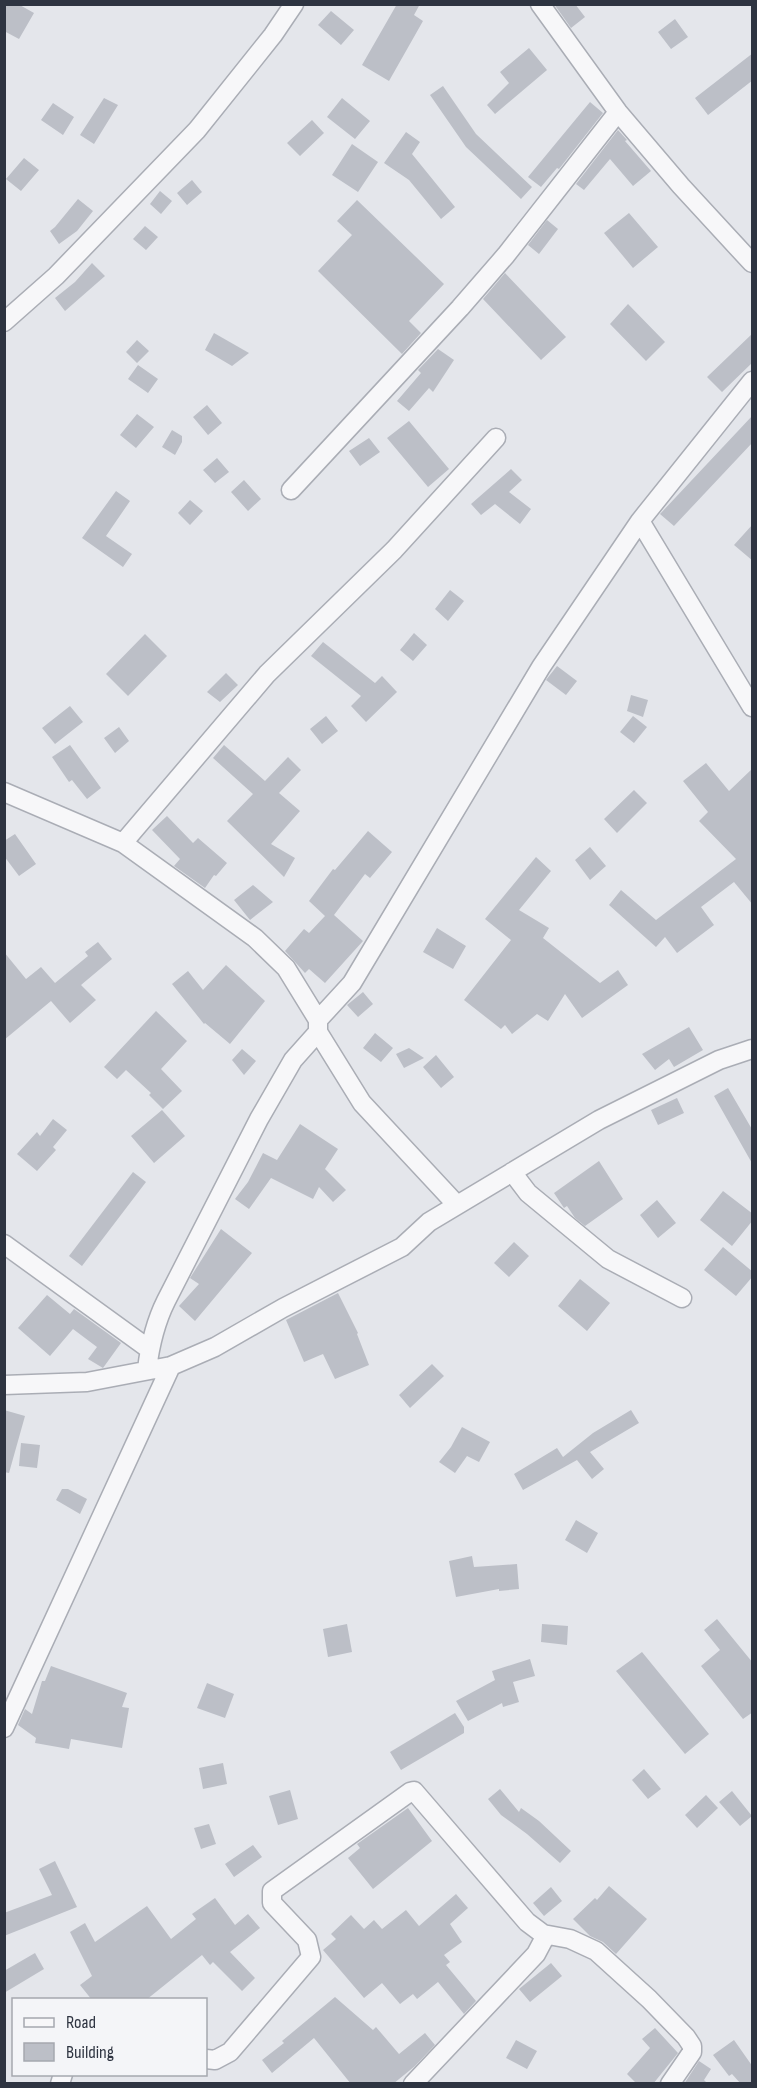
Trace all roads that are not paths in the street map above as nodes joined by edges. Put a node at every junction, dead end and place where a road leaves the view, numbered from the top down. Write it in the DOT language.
graph roads {
  1 [pos="294,4"];
  2 [pos="540,4"];
  3 [pos="618,112"];
  4 [pos="753,263"];
  5 [pos="4,322"];
  6 [pos="753,381"];
  7 [pos="496,438"];
  8 [pos="291,490"];
  9 [pos="640,521"];
  10 [pos="753,707"];
  11 [pos="4,792"];
  12 [pos="123,843"];
  13 [pos="318,1026"];
  14 [pos="753,1048"];
  15 [pos="512,1172"];
  16 [pos="457,1205"];
  17 [pos="4,1244"];
  18 [pos="682,1298"];
  19 [pos="149,1349"];
  20 [pos="171,1366"];
  21 [pos="147,1369"];
  22 [pos="4,1385"];
  23 [pos="4,1728"];
  24 [pos="543,1934"];
  25 [pos="207,2059"];
  26 [pos="413,2084"];
  27 [pos="670,2084"];
  1 -- 5 [label="street"];
  2 -- 3 [label="street"];
  3 -- 4 [label="street"];
  3 -- 8 [label="street"];
  6 -- 9 [label="street"];
  7 -- 12 [label="street"];
  9 -- 10 [label="street"];
  9 -- 13 [label="street"];
  11 -- 12 [label="street"];
  12 -- 13 [label="street"];
  13 -- 16 [label="street"];
  13 -- 19 [label="street"];
  14 -- 15 [label="street"];
  15 -- 16 [label="street"];
  15 -- 18 [label="street"];
  16 -- 20 [label="street"];
  17 -- 19 [label="street"];
  19 -- 21 [label="street"];
  20 -- 21 [label="street"];
  20 -- 23 [label="street"];
  21 -- 22 [label="street"];
  24 -- 25 [label="street"];
  24 -- 26 [label="street"];
  24 -- 27 [label="street"];
}
